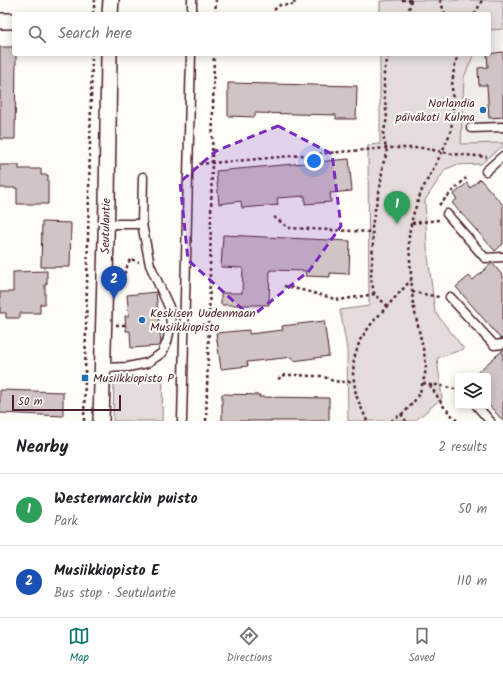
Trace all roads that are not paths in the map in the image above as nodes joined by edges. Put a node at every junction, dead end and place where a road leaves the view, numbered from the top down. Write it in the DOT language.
graph roads {
  1 [pos="111,0"];
  2 [pos="192,0"];
  3 [pos="110,12"];
  4 [pos="192,12"];
  5 [pos="0,21"];
  6 [pos="12,21"];
  7 [pos="109,56"];
  8 [pos="191,56"];
  9 [pos="503,127"];
  10 [pos="471,128"];
  11 [pos="502,157"];
  12 [pos="486,171"];
  13 [pos="143,177"];
  14 [pos="447,214"];
  15 [pos="107,224"];
  16 [pos="142,224"];
  17 [pos="503,257"];
  18 [pos="450,297"];
  19 [pos="503,344"];
  20 [pos="103,368"];
  21 [pos="480,409"];
  22 [pos="101,421"];
  23 [pos="182,421"];
  24 [pos="490,421"];
  1 -- 3 [label="street"];
  2 -- 4 [label="lane"];
  5 -- 6 [label="street"];
  7 -- 15 [label="street, Seutulantie"];
  8 -- 23 [label="lane"];
  9 -- 10 [label="lane"];
  11 -- 12 [label="lane"];
  13 -- 16 [label="lane"];
  14 -- 17 [label="lane"];
  15 -- 16 [label="lane"];
  15 -- 20 [label="street, Seutulantie"];
  16 -- 20 [label="lane"];
  18 -- 19 [label="lane"];
  20 -- 22 [label="street, Seutulantie"];
  21 -- 24 [label="lane"];
}
